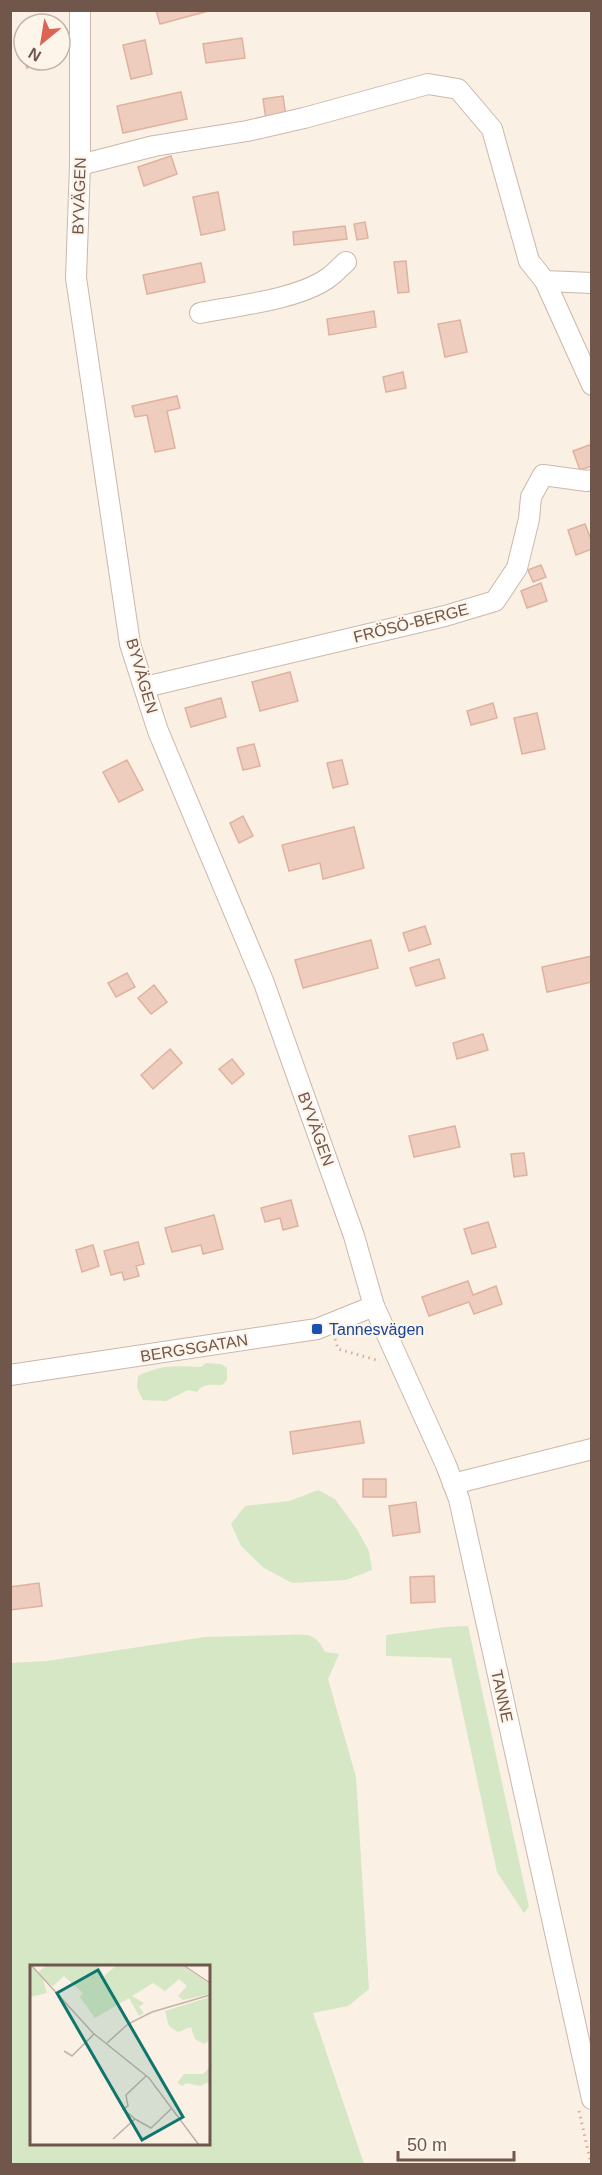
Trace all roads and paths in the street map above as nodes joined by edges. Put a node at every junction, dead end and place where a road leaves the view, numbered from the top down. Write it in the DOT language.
graph roads {
  1 [pos="80,10"];
  2 [pos="80,165"];
  3 [pos="345,262"];
  4 [pos="545,281"];
  5 [pos="591,283"];
  6 [pos="200,313"];
  7 [pos="591,385"];
  8 [pos="591,480"];
  9 [pos="145,687"];
  10 [pos="374,1306"];
  11 [pos="331,1324"];
  12 [pos="386,1364"];
  13 [pos="10,1375"];
  14 [pos="591,1449"];
  15 [pos="453,1484"];
  16 [pos="584,2100"];
  17 [pos="591,2164"];
  1 -- 2 [label="street, BYVÄGEN"];
  2 -- 4 [label="street"];
  2 -- 9 [label="street, BYVÄGEN"];
  3 -- 6 [label="street"];
  4 -- 5 [label="street"];
  4 -- 7 [label="street"];
  8 -- 9 [label="street, FRÖSÖ-BERGE"];
  9 -- 10 [label="street, BYVÄGEN"];
  10 -- 11 [label="street, BERGSGATAN"];
  10 -- 15 [label="street, TANNE"];
  11 -- 12 [label="path"];
  11 -- 13 [label="street, BERGSGATAN"];
  14 -- 15 [label="street"];
  15 -- 16 [label="street, TANNE"];
  16 -- 17 [label="path"];
}
